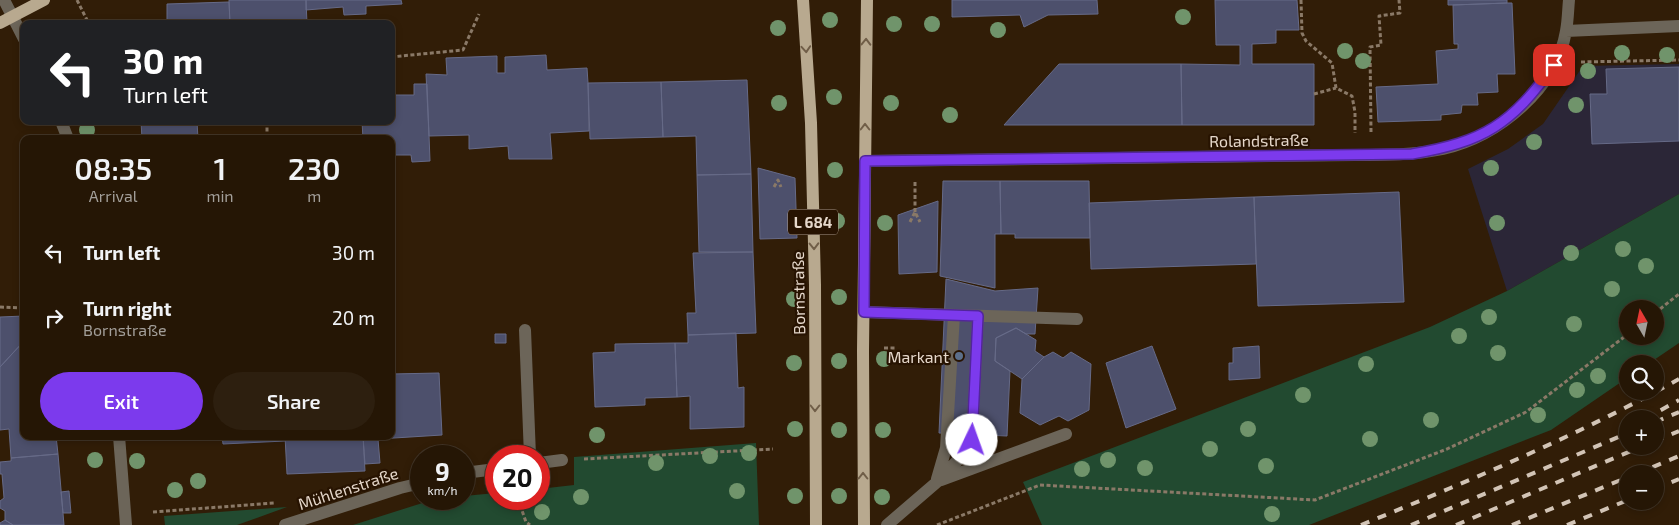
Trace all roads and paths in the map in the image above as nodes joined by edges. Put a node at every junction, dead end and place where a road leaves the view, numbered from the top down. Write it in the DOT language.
graph roads {
  1 [pos="4,0"];
  2 [pos="44,0"];
  3 [pos="77,0"];
  4 [pos="803,0"];
  5 [pos="867,0"];
  6 [pos="1301,0"];
  7 [pos="1399,0"];
  8 [pos="1569,0"];
  9 [pos="479,14"];
  10 [pos="13,15"];
  11 [pos="87,20"];
  12 [pos="0,23"];
  13 [pos="1679,26"];
  14 [pos="20,30"];
  15 [pos="1566,31"];
  16 [pos="395,58"];
  17 [pos="1679,60"];
  18 [pos="1579,62"];
  19 [pos="1336,88"];
  20 [pos="1314,94"];
  21 [pos="1356,155"];
  22 [pos="1372,155"];
  23 [pos="865,161"];
  24 [pos="915,178"];
  25 [pos="774,187"];
  26 [pos="781,187"];
  27 [pos="915,212"];
  28 [pos="910,222"];
  29 [pos="920,222"];
  30 [pos="1679,294"];
  31 [pos="0,306"];
  32 [pos="1664,306"];
  33 [pos="20,308"];
  34 [pos="864,312"];
  35 [pos="954,315"];
  36 [pos="978,316"];
  37 [pos="1077,319"];
  38 [pos="525,330"];
  39 [pos="1619,341"];
  40 [pos="884,348"];
  41 [pos="896,348"];
  42 [pos="1066,434"];
  43 [pos="119,440"];
  44 [pos="530,445"];
  45 [pos="773,449"];
  46 [pos="562,460"];
  47 [pos="550,462"];
  48 [pos="937,482"];
  49 [pos="410,486"];
  50 [pos="521,510"];
  51 [pos="153,512"];
  52 [pos="302,519"];
  53 [pos="525,524"];
  54 [pos="126,525"];
  55 [pos="285,525"];
  56 [pos="530,525"];
  57 [pos="816,525"];
  58 [pos="864,525"];
  59 [pos="887,525"];
  60 [pos="937,525"];
  1 -- 10 [label="street"];
  2 -- 10 [label="main road"];
  3 -- 11 [label="path"];
  4 -- 57 [label="main road, Bornstraße / L 684, one-way"];
  23 -- 5 [label="main road, one-way"];
  6 -- 19 [label="path"];
  7 -- 22 [label="path"];
  8 -- 15 [label="street, Rolandstraße"];
  9 -- 16 [label="path"];
  10 -- 12 [label="main road"];
  10 -- 14 [label="street"];
  13 -- 15 [label="street"];
  15 -- 22 [label="street, Rolandstraße"];
  17 -- 18 [label="path"];
  19 -- 20 [label="path"];
  19 -- 21 [label="path"];
  21 -- 22 [label="street, Rolandstraße"];
  21 -- 23 [label="street, Rolandstraße"];
  23 -- 34 [label="main road"];
  24 -- 27 [label="path"];
  25 -- 26 [label="path"];
  27 -- 28 [label="path"];
  27 -- 29 [label="path"];
  30 -- 32 [label="path"];
  31 -- 33 [label="path"];
  34 -- 35 [label="street"];
  58 -- 34 [label="main road, one-way"];
  35 -- 36 [label="street"];
  35 -- 48 [label="street"];
  36 -- 37 [label="street"];
  36 -- 48 [label="street"];
  38 -- 44 [label="street"];
  39 -- 60 [label="path"];
  40 -- 41 [label="path"];
  42 -- 48 [label="street"];
  43 -- 54 [label="street"];
  45 -- 46 [label="path"];
  46 -- 47 [label="street"];
  48 -- 59 [label="street"];
  49 -- 52 [label="street, Mühlenstraße"];
  50 -- 53 [label="path"];
  51 -- 52 [label="path"];
  52 -- 55 [label="street, Mühlenstraße"];
  53 -- 56 [label="path"];
}
